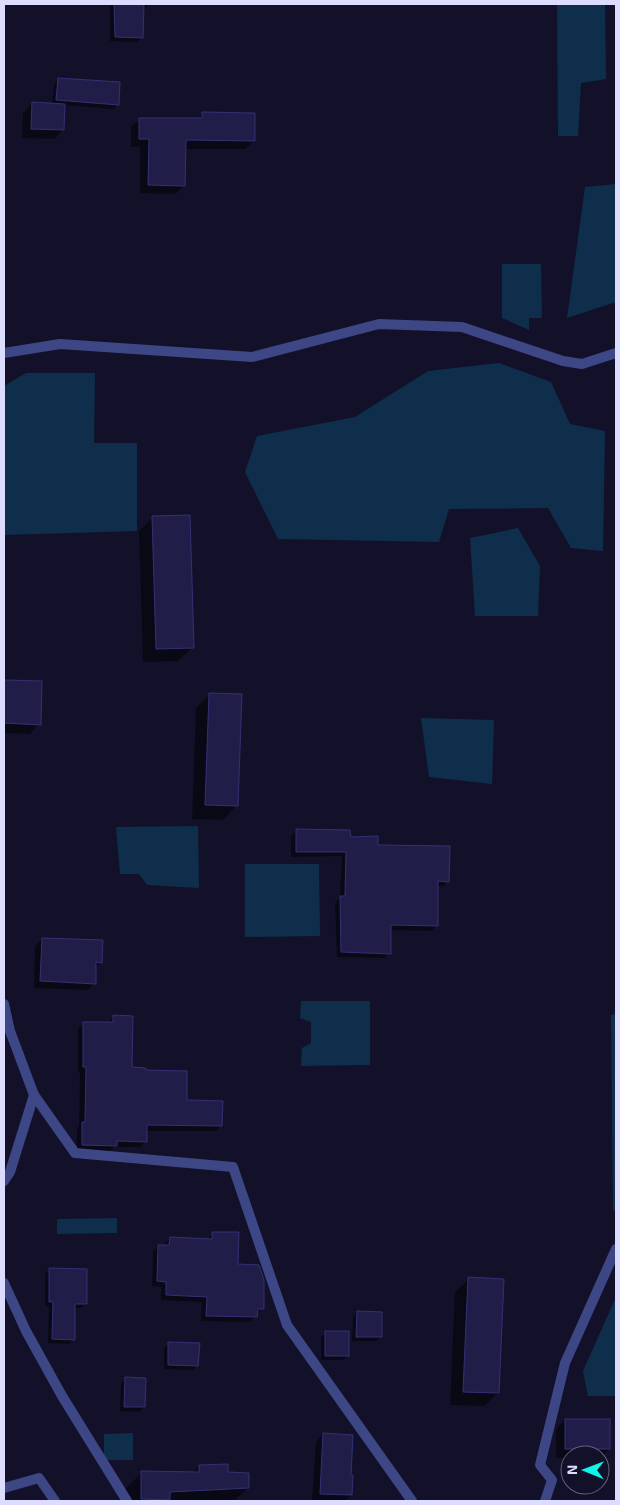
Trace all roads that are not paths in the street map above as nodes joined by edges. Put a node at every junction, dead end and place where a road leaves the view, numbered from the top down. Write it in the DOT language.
graph roads {
  1 [pos="616,353"];
  2 [pos="4,354"];
  3 [pos="4,1004"];
  4 [pos="34,1094"];
  5 [pos="4,1181"];
  6 [pos="616,1249"];
  7 [pos="4,1283"];
  8 [pos="4,1488"];
  9 [pos="55,1501"];
  10 [pos="127,1501"];
  11 [pos="412,1501"];
  12 [pos="545,1501"];
  1 -- 2 [label="street"];
  3 -- 4 [label="street"];
  4 -- 5 [label="street"];
  4 -- 11 [label="street"];
  6 -- 12 [label="street"];
  7 -- 10 [label="street"];
  8 -- 9 [label="street"];
}
